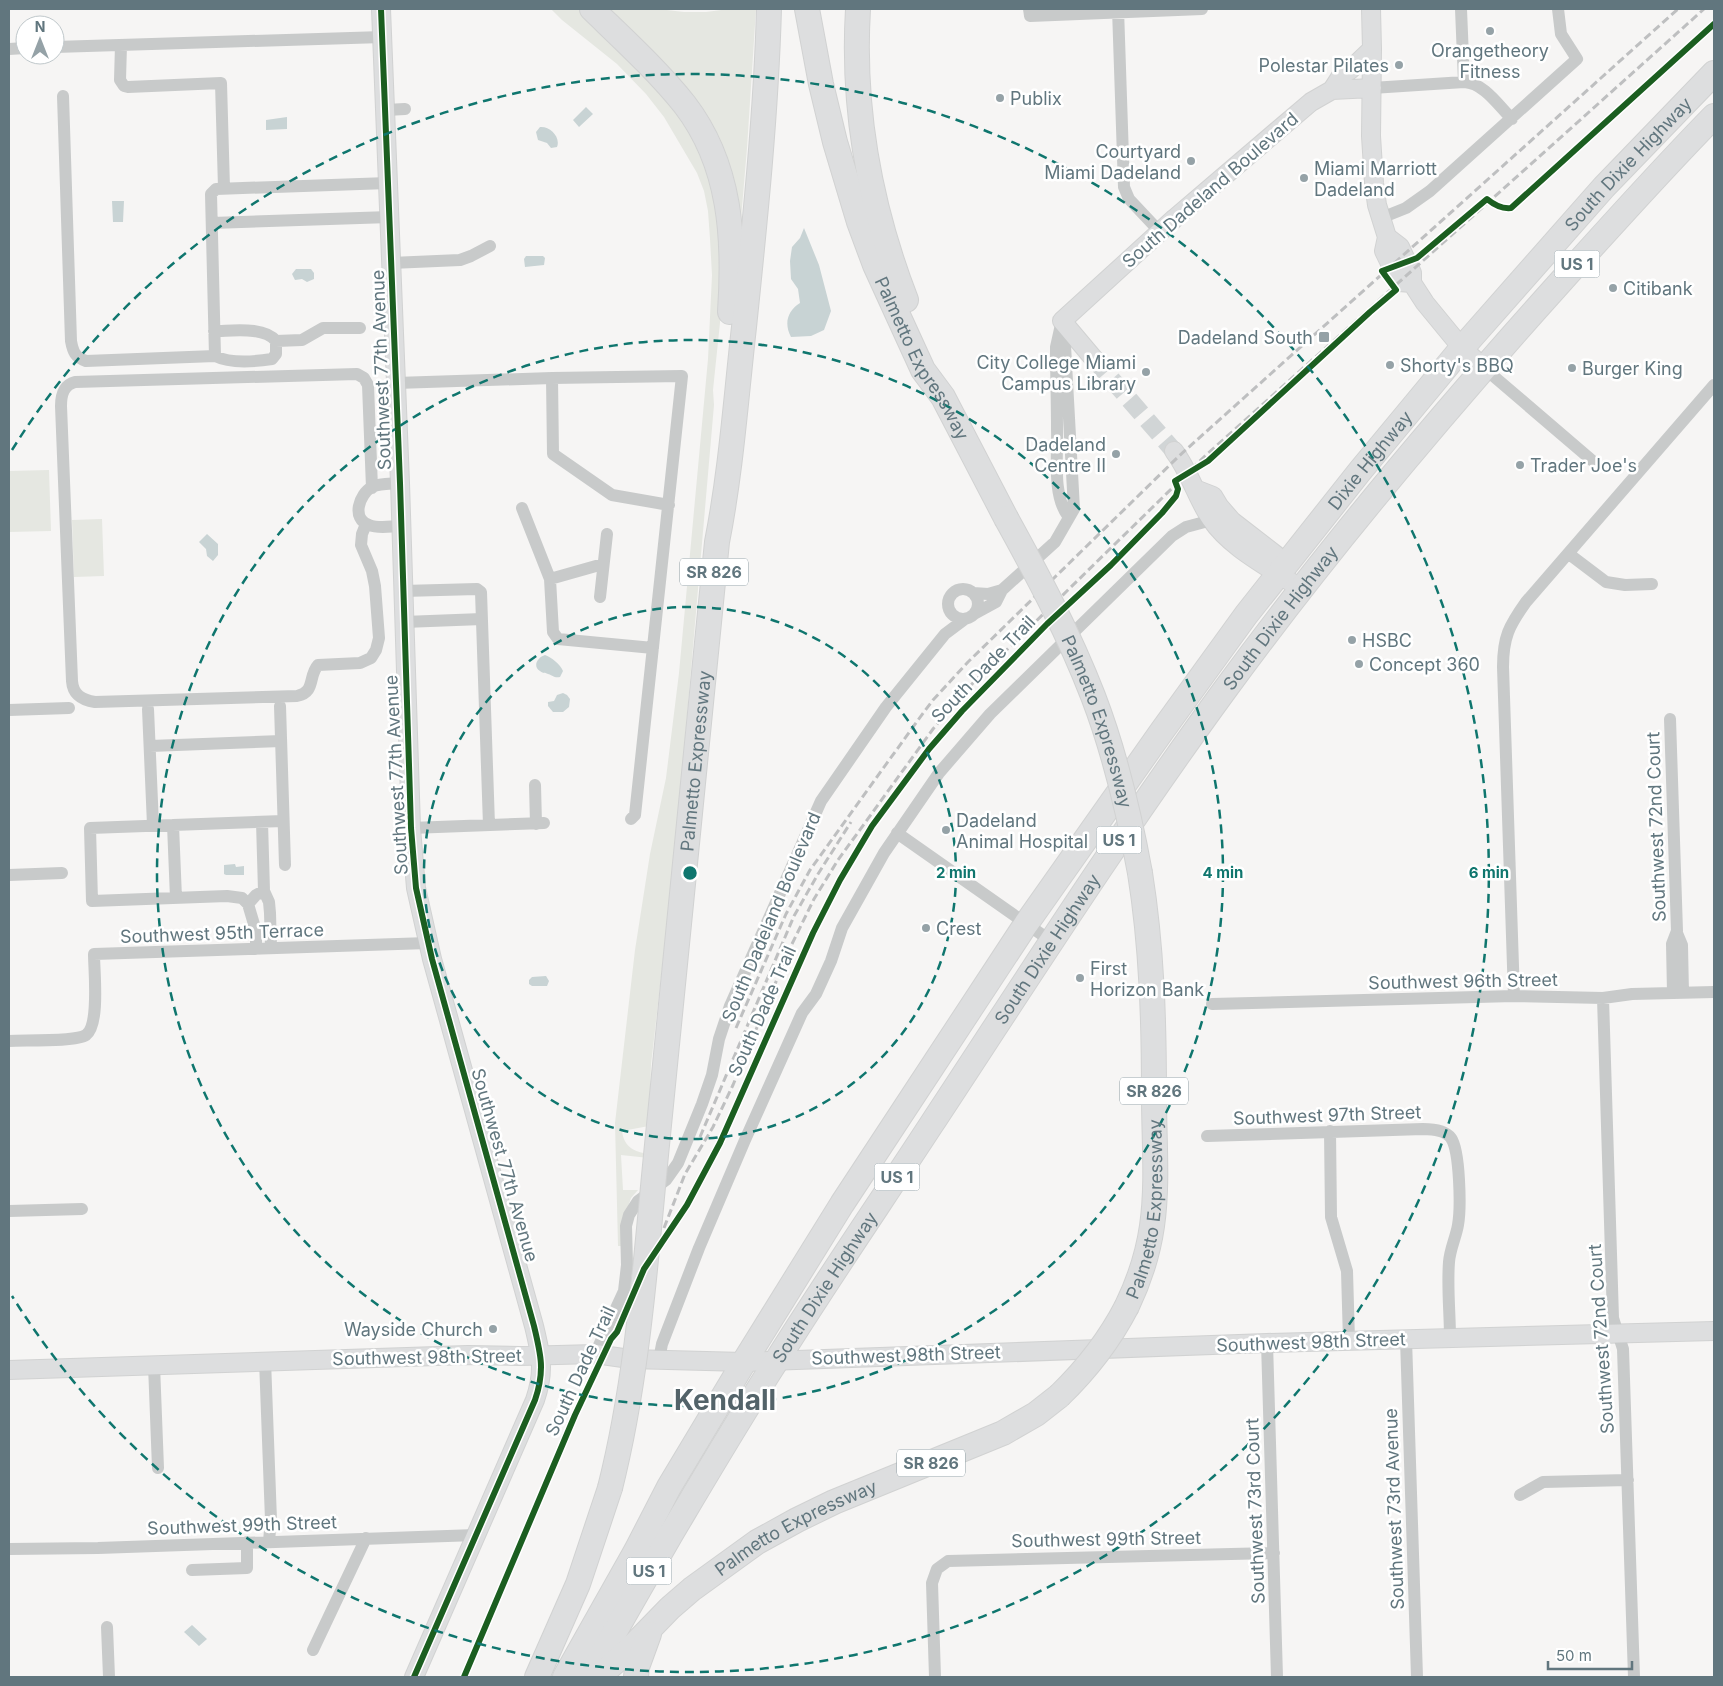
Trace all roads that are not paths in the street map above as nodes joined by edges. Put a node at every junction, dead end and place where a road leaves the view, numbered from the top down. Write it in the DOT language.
graph roads {
  1 [pos="381,9"];
  2 [pos="592,9"];
  3 [pos="768,9"];
  4 [pos="806,9"];
  5 [pos="858,9"];
  6 [pos="1202,9"];
  7 [pos="1371,9"];
  8 [pos="1461,9"];
  9 [pos="1558,9"];
  10 [pos="1118,11"];
  11 [pos="1030,12"];
  12 [pos="383,37"];
  13 [pos="120,45"];
  14 [pos="65,47"];
  15 [pos="1372,49"];
  16 [pos="1714,73"];
  17 [pos="1464,82"];
  18 [pos="1372,88"];
  19 [pos="1332,90"];
  20 [pos="63,96"];
  21 [pos="405,109"];
  22 [pos="386,110"];
  23 [pos="1714,116"];
  24 [pos="1512,119"];
  25 [pos="1706,131"];
  26 [pos="388,183"];
  27 [pos="224,188"];
  28 [pos="390,217"];
  29 [pos="1381,218"];
  30 [pos="212,223"];
  31 [pos="1160,232"];
  32 [pos="490,246"];
  33 [pos="391,263"];
  34 [pos="1062,321"];
  35 [pos="360,328"];
  36 [pos="214,331"];
  37 [pos="276,341"];
  38 [pos="1462,348"];
  39 [pos="215,356"];
  40 [pos="1094,359"];
  41 [pos="1484,368"];
  42 [pos="552,378"];
  43 [pos="396,383"];
  44 [pos="1714,385"];
  45 [pos="943,397"];
  46 [pos="1057,450"];
  47 [pos="1070,450"];
  48 [pos="1174,452"];
  49 [pos="1595,463"];
  50 [pos="400,483"];
  51 [pos="372,488"];
  52 [pos="1195,490"];
  53 [pos="669,505"];
  54 [pos="522,508"];
  55 [pos="1068,516"];
  56 [pos="1212,520"];
  57 [pos="366,524"];
  58 [pos="401,526"];
  59 [pos="607,534"];
  60 [pos="717,542"];
  61 [pos="1569,554"];
  62 [pos="603,564"];
  63 [pos="1279,573"];
  64 [pos="550,579"];
  65 [pos="1652,584"];
  66 [pos="1302,589"];
  67 [pos="1002,590"];
  68 [pos="403,591"];
  69 [pos="973,593"];
  70 [pos="600,597"];
  71 [pos="948,609"];
  72 [pos="969,616"];
  73 [pos="482,619"];
  74 [pos="404,622"];
  75 [pos="945,634"];
  76 [pos="653,648"];
  77 [pos="280,706"];
  78 [pos="69,708"];
  79 [pos="148,709"];
  80 [pos="9,710"];
  81 [pos="1670,719"];
  82 [pos="1162,731"];
  83 [pos="281,741"];
  84 [pos="150,746"];
  85 [pos="535,785"];
  86 [pos="1156,785"];
  87 [pos="631,819"];
  88 [pos="284,821"];
  89 [pos="262,822"];
  90 [pos="154,825"];
  91 [pos="173,825"];
  92 [pos="490,825"];
  93 [pos="411,828"];
  94 [pos="897,833"];
  95 [pos="285,865"];
  96 [pos="62,873"];
  97 [pos="9,875"];
  98 [pos="264,891"];
  99 [pos="176,898"];
  100 [pos="248,904"];
  101 [pos="1026,924"];
  102 [pos="1051,941"];
  103 [pos="428,943"];
  104 [pos="271,948"];
  105 [pos="256,949"];
  106 [pos="1714,992"];
  107 [pos="1678,993"];
  108 [pos="1514,996"];
  109 [pos="1602,998"];
  110 [pos="1212,1004"];
  111 [pos="9,1041"];
  112 [pos="901,1112"];
  113 [pos="926,1131"];
  114 [pos="1330,1132"];
  115 [pos="1207,1136"];
  116 [pos="82,1209"];
  117 [pos="9,1211"];
  118 [pos="1714,1330"];
  119 [pos="1618,1334"];
  120 [pos="1450,1338"];
  121 [pos="1406,1340"];
  122 [pos="1349,1341"];
  123 [pos="1267,1343"];
  124 [pos="595,1354"];
  125 [pos="541,1356"];
  126 [pos="265,1360"];
  127 [pos="659,1360"];
  128 [pos="777,1360"];
  129 [pos="744,1362"];
  130 [pos="154,1365"];
  131 [pos="9,1370"];
  132 [pos="158,1468"];
  133 [pos="1628,1480"];
  134 [pos="1520,1495"];
  135 [pos="476,1534"];
  136 [pos="366,1538"];
  137 [pos="269,1541"];
  138 [pos="246,1542"];
  139 [pos="9,1549"];
  140 [pos="1274,1553"];
  141 [pos="192,1570"];
  142 [pos="652,1626"];
  143 [pos="107,1627"];
  144 [pos="313,1650"];
  145 [pos="108,1677"];
  146 [pos="414,1677"];
  147 [pos="536,1677"];
  148 [pos="565,1677"];
  149 [pos="590,1677"];
  150 [pos="598,1677"];
  151 [pos="636,1677"];
  152 [pos="935,1677"];
  153 [pos="1278,1677"];
  154 [pos="1417,1677"];
  155 [pos="1634,1677"];
  1 -- 12 [label="street, Southwest 77th Avenue"];
  2 -- 60 [label="highway"];
  3 -- 60 [label="highway, Palmetto Expressway / SR 826"];
  4 -- 45 [label="highway, Palmetto Expressway / SR 826"];
  5 -- 45 [label="highway"];
  6 -- 10 [label="street"];
  7 -- 15 [label="street"];
  8 -- 17 [label="street"];
  9 -- 24 [label="street"];
  10 -- 11 [label="street"];
  10 -- 31 [label="street"];
  12 -- 13 [label="street"];
  12 -- 22 [label="street, Southwest 77th Avenue"];
  13 -- 14 [label="street"];
  13 -- 27 [label="street"];
  15 -- 18 [label="street"];
  15 -- 19 [label="street"];
  16 -- 38 [label="highway, South Dixie Highway / US 1"];
  17 -- 18 [label="street"];
  17 -- 24 [label="street"];
  18 -- 19 [label="street, South Dadeland Boulevard"];
  18 -- 29 [label="street"];
  19 -- 31 [label="street, South Dadeland Boulevard"];
  20 -- 39 [label="street"];
  21 -- 22 [label="street"];
  22 -- 26 [label="street, Southwest 77th Avenue"];
  23 -- 25 [label="highway, South Dixie Highway / US 1"];
  24 -- 29 [label="street"];
  25 -- 41 [label="highway, South Dixie Highway / US 1"];
  26 -- 27 [label="street"];
  26 -- 28 [label="street, Southwest 77th Avenue"];
  27 -- 30 [label="street"];
  28 -- 30 [label="street"];
  28 -- 33 [label="street, Southwest 77th Avenue"];
  29 -- 38 [label="street"];
  30 -- 36 [label="street"];
  31 -- 34 [label="street, South Dadeland Boulevard"];
  32 -- 33 [label="street"];
  33 -- 43 [label="street, Southwest 77th Avenue"];
  34 -- 40 [label="street"];
  34 -- 46 [label="street"];
  34 -- 47 [label="street, South Dadeland Boulevard"];
  35 -- 37 [label="street"];
  36 -- 37 [label="street"];
  36 -- 39 [label="street"];
  37 -- 39 [label="street"];
  38 -- 41 [label="street"];
  38 -- 63 [label="highway, Dixie Highway / US 1"];
  41 -- 49 [label="street"];
  41 -- 66 [label="highway, South Dixie Highway / US 1"];
  42 -- 43 [label="street"];
  42 -- 53 [label="street"];
  42 -- 53 [label="street"];
  43 -- 50 [label="street, Southwest 77th Avenue"];
  44 -- 61 [label="street"];
  45 -- 142 [label="highway, Palmetto Expressway / SR 826, bridge"];
  46 -- 47 [label="street"];
  46 -- 55 [label="street"];
  47 -- 55 [label="street, South Dadeland Boulevard"];
  48 -- 52 [label="street"];
  50 -- 51 [label="street"];
  50 -- 58 [label="street, Southwest 77th Avenue"];
  51 -- 57 [label="street"];
  51 -- 57 [label="street"];
  52 -- 56 [label="street"];
  52 -- 63 [label="street"];
  53 -- 76 [label="street"];
  54 -- 64 [label="street"];
  55 -- 67 [label="street, South Dadeland Boulevard"];
  56 -- 63 [label="street"];
  56 -- 94 [label="street"];
  57 -- 58 [label="street"];
  58 -- 68 [label="street, Southwest 77th Avenue"];
  59 -- 62 [label="street"];
  60 -- 147 [label="highway, Palmetto Expressway / SR 826, bridge"];
  61 -- 65 [label="street"];
  61 -- 108 [label="street"];
  62 -- 64 [label="street"];
  62 -- 70 [label="street"];
  63 -- 66 [label="street"];
  63 -- 82 [label="highway, South Dixie Highway / US 1"];
  64 -- 76 [label="street"];
  66 -- 86 [label="highway, South Dixie Highway / US 1"];
  67 -- 69 [label="street"];
  67 -- 72 [label="street, South Dadeland Boulevard"];
  68 -- 73 [label="street"];
  68 -- 74 [label="street, Southwest 77th Avenue"];
  69 -- 71 [label="street"];
  69 -- 72 [label="street"];
  71 -- 72 [label="street"];
  71 -- 75 [label="street"];
  72 -- 75 [label="street, South Dadeland Boulevard"];
  73 -- 74 [label="street"];
  73 -- 92 [label="street"];
  74 -- 93 [label="street, Southwest 77th Avenue"];
  75 -- 124 [label="street, South Dadeland Boulevard"];
  76 -- 87 [label="street"];
  77 -- 83 [label="street"];
  78 -- 80 [label="street"];
  79 -- 84 [label="street"];
  81 -- 107 [label="street, Southwest 72nd Court"];
  82 -- 86 [label="highway"];
  82 -- 101 [label="highway, South Dixie Highway / US 1"];
  83 -- 84 [label="street"];
  83 -- 88 [label="street"];
  84 -- 90 [label="street"];
  85 -- 92 [label="street"];
  86 -- 102 [label="highway, South Dixie Highway / US 1"];
  88 -- 89 [label="street"];
  88 -- 95 [label="street"];
  89 -- 91 [label="street"];
  89 -- 98 [label="street"];
  90 -- 91 [label="street"];
  90 -- 99 [label="street"];
  91 -- 99 [label="street"];
  92 -- 93 [label="street"];
  93 -- 103 [label="street, Southwest 77th Avenue"];
  94 -- 101 [label="street"];
  94 -- 127 [label="street"];
  96 -- 97 [label="street"];
  98 -- 100 [label="street"];
  98 -- 104 [label="street"];
  99 -- 100 [label="street"];
  100 -- 105 [label="street"];
  101 -- 102 [label="street"];
  101 -- 112 [label="highway, South Dixie Highway / US 1"];
  102 -- 113 [label="highway, South Dixie Highway / US 1"];
  103 -- 104 [label="street, Southwest 95th Terrace"];
  103 -- 125 [label="street, Southwest 77th Avenue"];
  104 -- 105 [label="street, Southwest 95th Terrace"];
  105 -- 111 [label="street, Southwest 95th Terrace"];
  106 -- 107 [label="street, Southwest 96th Street"];
  107 -- 109 [label="street, Southwest 96th Street"];
  108 -- 109 [label="street, Southwest 96th Street"];
  108 -- 110 [label="street, Southwest 96th Street"];
  109 -- 119 [label="street, Southwest 72nd Court"];
  112 -- 113 [label="highway"];
  112 -- 129 [label="highway, South Dixie Highway / US 1"];
  113 -- 128 [label="highway, South Dixie Highway / US 1"];
  114 -- 115 [label="street, Southwest 97th Street"];
  114 -- 120 [label="street, Southwest 97th Street"];
  114 -- 122 [label="street"];
  116 -- 117 [label="street"];
  118 -- 119 [label="street, Southwest 98th Street"];
  119 -- 120 [label="street, Southwest 98th Street"];
  119 -- 133 [label="street, Southwest 72nd Court"];
  120 -- 121 [label="street, Southwest 98th Street"];
  121 -- 122 [label="street, Southwest 98th Street"];
  121 -- 154 [label="street, Southwest 73rd Avenue"];
  122 -- 123 [label="street, Southwest 98th Street"];
  123 -- 128 [label="street, Southwest 98th Street"];
  123 -- 140 [label="street, Southwest 73rd Court"];
  124 -- 125 [label="street, Southwest 98th Street"];
  124 -- 127 [label="street, Southwest 98th Street"];
  125 -- 126 [label="street, Southwest 98th Street"];
  125 -- 135 [label="street, Southwest 77th Avenue"];
  126 -- 130 [label="street, Southwest 98th Street"];
  126 -- 137 [label="street"];
  127 -- 129 [label="street, Southwest 98th Street"];
  128 -- 129 [label="street, Southwest 98th Street"];
  128 -- 149 [label="highway, South Dixie Highway / US 1"];
  129 -- 148 [label="highway, South Dixie Highway / US 1"];
  130 -- 131 [label="street, Southwest 98th Street"];
  130 -- 132 [label="street"];
  133 -- 134 [label="street"];
  133 -- 155 [label="street, Southwest 72nd Court"];
  135 -- 136 [label="street, Southwest 99th Street"];
  135 -- 146 [label="street, Southwest 77th Avenue"];
  136 -- 137 [label="street, Southwest 99th Street"];
  136 -- 144 [label="street"];
  137 -- 138 [label="street, Southwest 99th Street"];
  138 -- 139 [label="street, Southwest 99th Street"];
  138 -- 141 [label="street"];
  140 -- 152 [label="street, Southwest 99th Street"];
  140 -- 153 [label="street, Southwest 73rd Court"];
  142 -- 150 [label="highway, Palmetto Expressway / SR 826"];
  142 -- 151 [label="highway"];
  143 -- 145 [label="street"];
}
